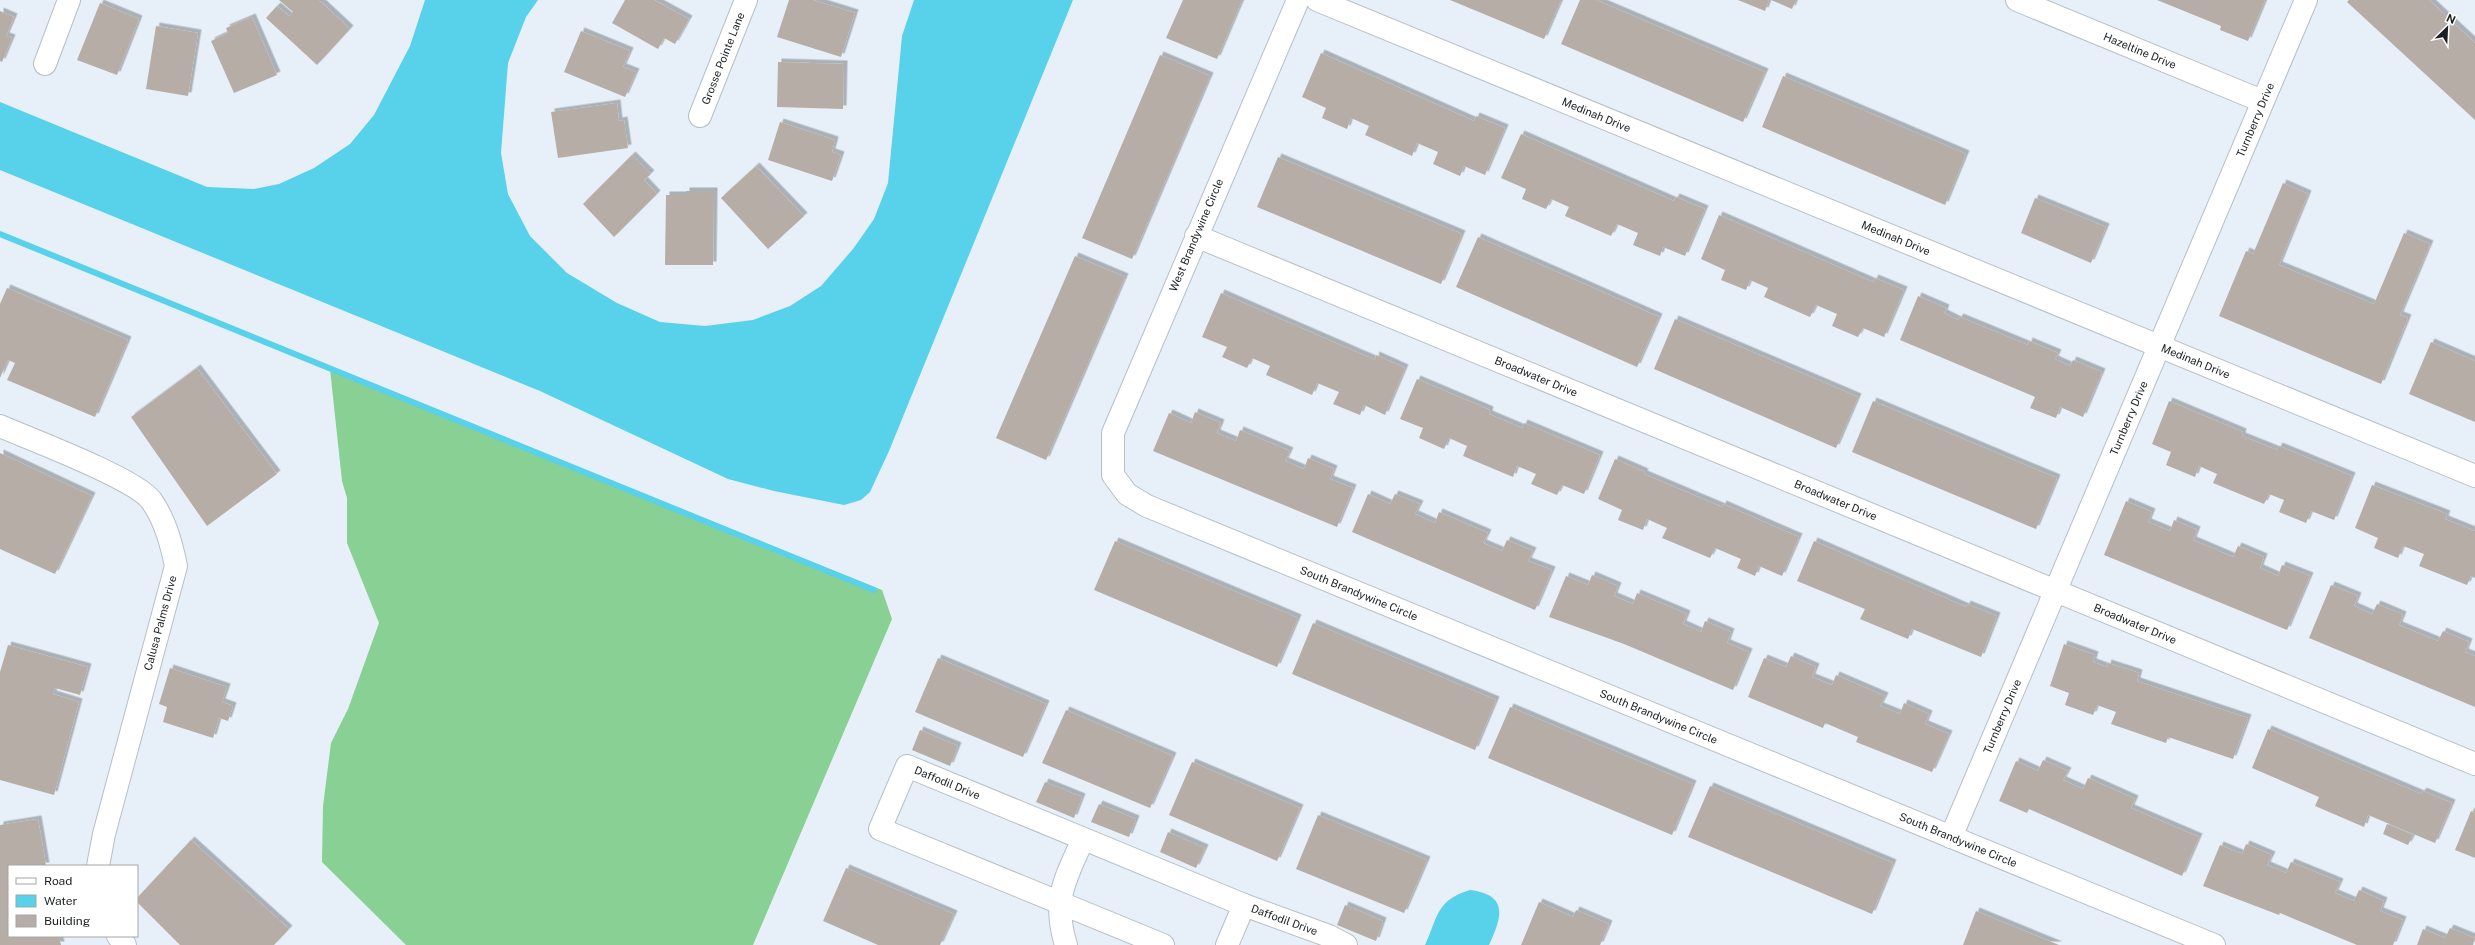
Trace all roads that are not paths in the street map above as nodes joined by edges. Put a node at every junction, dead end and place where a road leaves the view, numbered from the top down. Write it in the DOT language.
graph roads {
  1 [pos="69,0"];
  2 [pos="746,0"];
  3 [pos="1298,0"];
  4 [pos="1317,0"];
  5 [pos="2018,0"];
  6 [pos="2306,0"];
  7 [pos="45,64"];
  8 [pos="2262,101"];
  9 [pos="700,116"];
  10 [pos="1196,236"];
  11 [pos="2159,346"];
  12 [pos="0,426"];
  13 [pos="1113,475"];
  14 [pos="2475,476"];
  15 [pos="2054,592"];
  16 [pos="2475,764"];
  17 [pos="1951,836"];
  18 [pos="1083,838"];
  19 [pos="98,865"];
  20 [pos="1059,903"];
  21 [pos="1244,905"];
  22 [pos="119,937"];
  23 [pos="125,945"];
  24 [pos="1066,945"];
  25 [pos="1163,945"];
  26 [pos="1227,945"];
  27 [pos="1346,945"];
  28 [pos="2214,945"];
  1 -- 7 [label="street"];
  2 -- 9 [label="street, Grosse Pointe Lane"];
  3 -- 10 [label="street, West Brandywine Circle"];
  4 -- 11 [label="street, Medinah Drive"];
  5 -- 8 [label="street, Hazeltine Drive"];
  6 -- 8 [label="street, Turnberry Drive"];
  8 -- 11 [label="street, Turnberry Drive"];
  10 -- 13 [label="street, West Brandywine Circle"];
  10 -- 15 [label="street, Broadwater Drive"];
  11 -- 14 [label="street, Medinah Drive"];
  11 -- 15 [label="street, Turnberry Drive"];
  12 -- 19 [label="street, Calusa Palms Drive"];
  13 -- 17 [label="street, South Brandywine Circle"];
  15 -- 16 [label="street, Broadwater Drive"];
  15 -- 17 [label="street, Turnberry Drive"];
  17 -- 28 [label="street, South Brandywine Circle"];
  18 -- 20 [label="street"];
  18 -- 20 [label="street, Daffodil Drive"];
  18 -- 21 [label="street, Daffodil Drive"];
  20 -- 24 [label="street"];
  20 -- 25 [label="street, Daffodil Drive"];
  21 -- 26 [label="street, Daffodil Drive"];
  21 -- 27 [label="street, Daffodil Drive"];
  22 -- 23 [label="street"];
}
